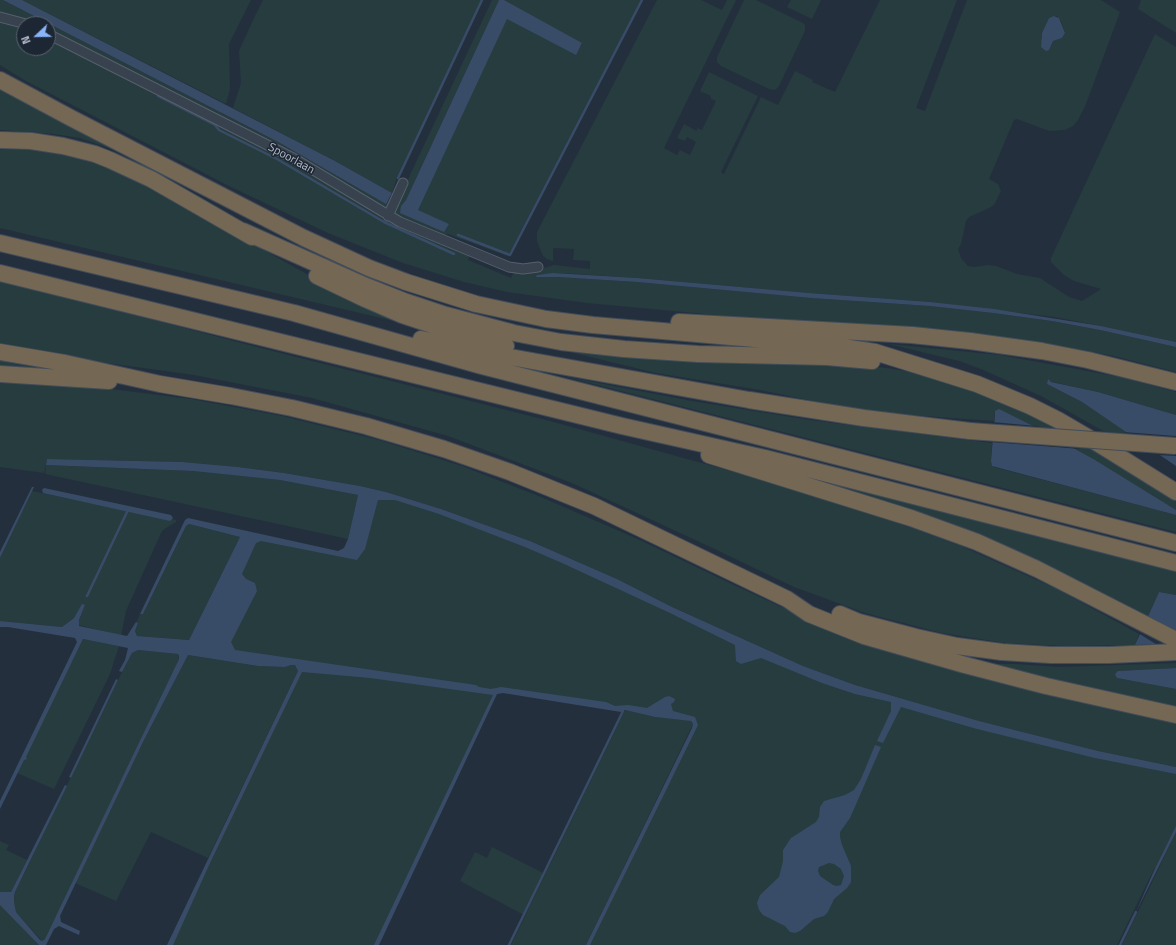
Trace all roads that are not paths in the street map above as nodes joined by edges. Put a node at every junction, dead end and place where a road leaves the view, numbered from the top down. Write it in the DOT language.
graph roads {
  1 [pos="0,16"];
  2 [pos="16,21"];
  3 [pos="56,38"];
  4 [pos="0,80"];
  5 [pos="5,140"];
  6 [pos="403,183"];
  7 [pos="388,216"];
  8 [pos="243,231"];
  9 [pos="0,243"];
  10 [pos="538,267"];
  11 [pos="0,273"];
  12 [pos="294,313"];
  13 [pos="593,325"];
  14 [pos="0,352"];
  15 [pos="927,368"];
  16 [pos="600,373"];
  17 [pos="0,374"];
  18 [pos="1176,382"];
  19 [pos="160,384"];
  20 [pos="622,426"];
  21 [pos="1176,446"];
  22 [pos="1176,492"];
  23 [pos="1176,543"];
  24 [pos="1176,563"];
  25 [pos="787,599"];
  26 [pos="1176,640"];
  27 [pos="1176,652"];
  28 [pos="1176,715"];
  1 -- 2 [label="street"];
  3 -- 7 [label="street, Spoorlaan"];
  4 -- 13 [label="highway"];
  5 -- 8 [label="highway"];
  6 -- 7 [label="street"];
  7 -- 10 [label="street, Spoorlaan"];
  8 -- 15 [label="highway"];
  8 -- 16 [label="highway"];
  9 -- 12 [label="highway"];
  11 -- 20 [label="highway"];
  12 -- 16 [label="highway"];
  12 -- 23 [label="highway"];
  13 -- 15 [label="highway"];
  13 -- 18 [label="highway"];
  14 -- 19 [label="highway"];
  15 -- 22 [label="highway"];
  16 -- 21 [label="highway, bridge"];
  17 -- 19 [label="highway"];
  19 -- 25 [label="highway"];
  20 -- 24 [label="highway"];
  20 -- 26 [label="highway"];
  25 -- 27 [label="highway"];
  25 -- 28 [label="highway"];
}
